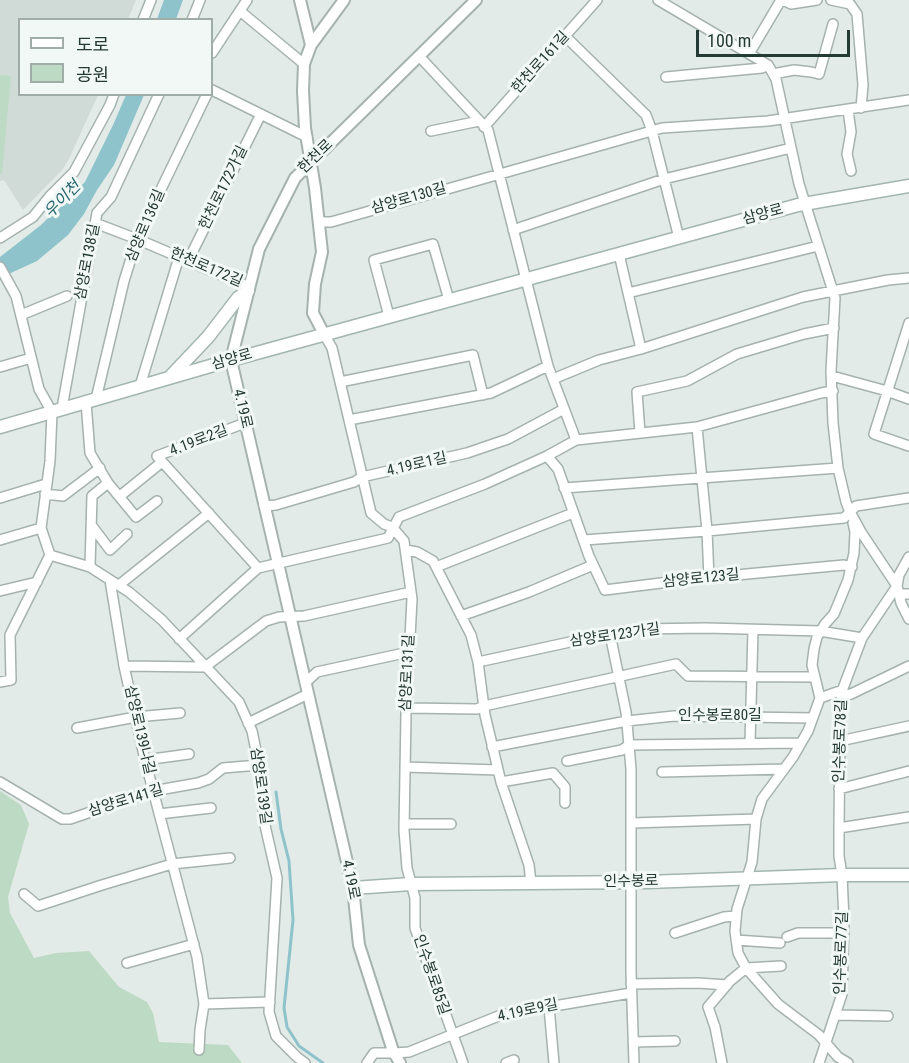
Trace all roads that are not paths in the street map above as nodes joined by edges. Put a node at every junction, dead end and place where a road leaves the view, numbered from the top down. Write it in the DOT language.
graph roads {
  1 [pos="151,0"];
  2 [pos="200,0"];
  3 [pos="247,0"];
  4 [pos="300,0"];
  5 [pos="344,0"];
  6 [pos="476,0"];
  7 [pos="597,0"];
  8 [pos="657,0"];
  9 [pos="782,0"];
  10 [pos="816,0"];
  11 [pos="831,0"];
  12 [pos="240,11"];
  13 [pos="144,18"];
  14 [pos="193,18"];
  15 [pos="833,24"];
  16 [pos="565,36"];
  17 [pos="311,45"];
  18 [pos="213,52"];
  19 [pos="749,54"];
  20 [pos="419,56"];
  21 [pos="304,64"];
  22 [pos="770,69"];
  23 [pos="666,77"];
  24 [pos="213,90"];
  25 [pos="113,96"];
  26 [pos="158,96"];
  27 [pos="206,96"];
  28 [pos="909,100"];
  29 [pos="861,108"];
  30 [pos="848,110"];
  31 [pos="261,114"];
  32 [pos="784,119"];
  33 [pos="482,124"];
  34 [pos="431,131"];
  35 [pos="652,131"];
  36 [pos="307,137"];
  37 [pos="791,148"];
  38 [pos="311,162"];
  39 [pos="851,171"];
  40 [pos="499,174"];
  41 [pos="664,179"];
  42 [pos="909,186"];
  43 [pos="805,204"];
  44 [pos="319,222"];
  45 [pos="95,223"];
  46 [pos="513,230"];
  47 [pos="0,238"];
  48 [pos="679,238"];
  49 [pos="137,239"];
  50 [pos="819,246"];
  51 [pos="619,254"];
  52 [pos="179,256"];
  53 [pos="188,261"];
  54 [pos="0,267"];
  55 [pos="909,278"];
  56 [pos="526,279"];
  57 [pos="249,289"];
  58 [pos="832,291"];
  59 [pos="628,293"];
  60 [pos="67,296"];
  61 [pos="449,300"];
  62 [pos="21,315"];
  63 [pos="389,316"];
  64 [pos="834,328"];
  65 [pos="908,330"];
  66 [pos="324,334"];
  67 [pos="641,349"];
  68 [pos="31,358"];
  69 [pos="231,360"];
  70 [pos="548,366"];
  71 [pos="0,367"];
  72 [pos="832,376"];
  73 [pos="170,377"];
  74 [pos="553,379"];
  75 [pos="340,382"];
  76 [pos="140,386"];
  77 [pos="832,391"];
  78 [pos="887,391"];
  79 [pos="483,395"];
  80 [pos="909,399"];
  81 [pos="91,400"];
  82 [pos="564,409"];
  83 [pos="57,410"];
  84 [pos="349,420"];
  85 [pos="245,423"];
  86 [pos="0,427"];
  87 [pos="697,427"];
  88 [pos="640,433"];
  89 [pos="576,440"];
  90 [pos="909,446"];
  91 [pos="547,456"];
  92 [pos="162,462"];
  93 [pos="100,468"];
  94 [pos="838,468"];
  95 [pos="362,477"];
  96 [pos="701,478"];
  97 [pos="108,483"];
  98 [pos="564,488"];
  99 [pos="46,489"];
  100 [pos="120,496"];
  101 [pos="0,498"];
  102 [pos="909,498"];
  103 [pos="156,501"];
  104 [pos="264,506"];
  105 [pos="850,512"];
  106 [pos="209,513"];
  107 [pos="573,513"];
  108 [pos="92,526"];
  109 [pos="393,527"];
  110 [pos="41,528"];
  111 [pos="707,531"];
  112 [pos="127,534"];
  113 [pos="0,540"];
  114 [pos="584,540"];
  115 [pos="406,550"];
  116 [pos="50,555"];
  117 [pos="909,557"];
  118 [pos="277,563"];
  119 [pos="593,564"];
  120 [pos="90,567"];
  121 [pos="436,567"];
  122 [pos="852,567"];
  123 [pos="258,568"];
  124 [pos="709,578"];
  125 [pos="110,580"];
  126 [pos="37,582"];
  127 [pos="119,585"];
  128 [pos="0,591"];
  129 [pos="902,591"];
  130 [pos="411,592"];
  131 [pos="462,616"];
  132 [pos="290,618"];
  133 [pos="909,619"];
  134 [pos="753,630"];
  135 [pos="820,631"];
  136 [pos="610,634"];
  137 [pos="10,635"];
  138 [pos="0,638"];
  139 [pos="862,638"];
  140 [pos="180,639"];
  141 [pos="409,652"];
  142 [pos="478,662"];
  143 [pos="124,666"];
  144 [pos="909,666"];
  145 [pos="205,667"];
  146 [pos="751,676"];
  147 [pos="619,677"];
  148 [pos="815,677"];
  149 [pos="0,682"];
  150 [pos="305,683"];
  151 [pos="842,691"];
  152 [pos="308,694"];
  153 [pos="820,698"];
  154 [pos="484,706"];
  155 [pos="406,708"];
  156 [pos="180,713"];
  157 [pos="750,716"];
  158 [pos="136,717"];
  159 [pos="812,718"];
  160 [pos="627,721"];
  161 [pos="248,723"];
  162 [pos="909,726"];
  163 [pos="77,728"];
  164 [pos="840,741"];
  165 [pos="750,743"];
  166 [pos="801,743"];
  167 [pos="629,745"];
  168 [pos="492,747"];
  169 [pos="189,754"];
  170 [pos="145,760"];
  171 [pos="567,761"];
  172 [pos="259,765"];
  173 [pos="405,767"];
  174 [pos="783,769"];
  175 [pos="498,770"];
  176 [pos="909,771"];
  177 [pos="662,772"];
  178 [pos="0,782"];
  179 [pos="501,782"];
  180 [pos="839,789"];
  181 [pos="153,791"];
  182 [pos="565,803"];
  183 [pos="211,808"];
  184 [pos="159,814"];
  185 [pos="909,817"];
  186 [pos="756,819"];
  187 [pos="632,823"];
  188 [pos="404,824"];
  189 [pos="451,824"];
  190 [pos="839,828"];
  191 [pos="230,858"];
  192 [pos="172,864"];
  193 [pos="842,875"];
  194 [pos="909,875"];
  195 [pos="748,879"];
  196 [pos="631,882"];
  197 [pos="531,883"];
  198 [pos="411,884"];
  199 [pos="353,888"];
  200 [pos="24,894"];
  201 [pos="736,916"];
  202 [pos="675,933"];
  203 [pos="844,933"];
  204 [pos="736,940"];
  205 [pos="194,944"];
  206 [pos="128,963"];
  207 [pos="781,966"];
  208 [pos="746,968"];
  209 [pos="727,985"];
  210 [pos="631,988"];
  211 [pos="270,1002"];
  212 [pos="204,1004"];
  213 [pos="549,1007"];
  214 [pos="836,1015"];
  215 [pos="888,1016"];
  216 [pos="452,1034"];
  217 [pos="675,1041"];
  218 [pos="633,1042"];
  219 [pos="826,1044"];
  220 [pos="199,1050"];
  221 [pos="397,1058"];
  222 [pos="305,1063"];
  223 [pos="367,1063"];
  224 [pos="463,1063"];
  225 [pos="554,1063"];
  226 [pos="634,1063"];
  227 [pos="722,1063"];
  228 [pos="819,1063"];
  229 [pos="848,1063"];
  1 -- 13 [label="street"];
  2 -- 14 [label="street"];
  3 -- 12 [label="street"];
  4 -- 17 [label="street"];
  5 -- 17 [label="street"];
  6 -- 20 [label="street, 한천로"];
  7 -- 16 [label="street, 한천로161길"];
  8 -- 19 [label="street"];
  9 -- 10 [label="street"];
  9 -- 19 [label="street"];
  11 -- 29 [label="street"];
  12 -- 18 [label="street"];
  12 -- 21 [label="street"];
  15 -- 22 [label="street"];
  16 -- 33 [label="street, 한천로161길"];
  16 -- 35 [label="street"];
  17 -- 21 [label="street"];
  19 -- 22 [label="street"];
  20 -- 33 [label="street"];
  20 -- 38 [label="street, 한천로"];
  21 -- 36 [label="street"];
  22 -- 23 [label="street"];
  22 -- 32 [label="street"];
  24 -- 31 [label="street"];
  25 -- 47 [label="street"];
  26 -- 45 [label="street, 삼양로138길"];
  27 -- 49 [label="street, 삼양로136길"];
  28 -- 29 [label="street, 삼양로130길"];
  29 -- 30 [label="street, 삼양로130길"];
  30 -- 32 [label="street, 삼양로130길"];
  30 -- 39 [label="street"];
  31 -- 36 [label="street"];
  31 -- 53 [label="street, 한천로172가길"];
  32 -- 35 [label="street, 삼양로130길"];
  32 -- 37 [label="street"];
  33 -- 34 [label="street"];
  33 -- 40 [label="street"];
  35 -- 40 [label="street, 삼양로130길"];
  35 -- 41 [label="street"];
  36 -- 38 [label="street"];
  37 -- 41 [label="street"];
  37 -- 43 [label="street"];
  38 -- 44 [label="street"];
  38 -- 57 [label="street, 한천로"];
  40 -- 44 [label="street, 삼양로130길"];
  40 -- 46 [label="street"];
  41 -- 46 [label="street"];
  41 -- 48 [label="street"];
  42 -- 43 [label="main road, 삼양로"];
  43 -- 48 [label="main road, 삼양로"];
  43 -- 50 [label="street"];
  44 -- 66 [label="street"];
  45 -- 49 [label="street, 한천로172길"];
  45 -- 83 [label="street, 삼양로138길"];
  46 -- 56 [label="street"];
  48 -- 51 [label="main road, 삼양로"];
  49 -- 52 [label="street, 한천로172길"];
  49 -- 81 [label="street, 삼양로136길"];
  50 -- 58 [label="street"];
  50 -- 59 [label="street"];
  51 -- 56 [label="main road, 삼양로"];
  51 -- 59 [label="street"];
  52 -- 53 [label="street, 한천로172길"];
  52 -- 76 [label="street"];
  53 -- 57 [label="street, 한천로172길"];
  54 -- 62 [label="street"];
  55 -- 58 [label="street"];
  56 -- 61 [label="main road, 삼양로"];
  56 -- 70 [label="street"];
  57 -- 69 [label="street, 한천로"];
  57 -- 73 [label="main road"];
  58 -- 64 [label="street"];
  58 -- 67 [label="street"];
  59 -- 67 [label="street"];
  60 -- 62 [label="street, 삼양로138길"];
  61 -- 63 [label="main road, 삼양로"];
  61 -- 63 [label="street"];
  62 -- 68 [label="street"];
  63 -- 66 [label="main road, 삼양로"];
  64 -- 72 [label="street"];
  64 -- 88 [label="street"];
  65 -- 78 [label="street"];
  66 -- 69 [label="main road, 삼양로"];
  66 -- 75 [label="street, 삼양로131길"];
  67 -- 74 [label="street"];
  68 -- 71 [label="street"];
  68 -- 83 [label="street"];
  69 -- 73 [label="main road, 삼양로"];
  69 -- 85 [label="street, 4.19로"];
  70 -- 74 [label="street"];
  70 -- 79 [label="street"];
  72 -- 77 [label="street"];
  72 -- 78 [label="street"];
  73 -- 76 [label="main road, 삼양로"];
  74 -- 82 [label="street"];
  75 -- 79 [label="street"];
  75 -- 84 [label="street, 삼양로131길"];
  76 -- 81 [label="main road, 삼양로"];
  77 -- 87 [label="street"];
  77 -- 94 [label="street"];
  78 -- 80 [label="street"];
  78 -- 90 [label="street"];
  79 -- 84 [label="street"];
  81 -- 83 [label="main road, 삼양로"];
  81 -- 93 [label="street"];
  82 -- 89 [label="street"];
  82 -- 95 [label="street, 4.19로1길"];
  83 -- 86 [label="main road, 삼양로"];
  83 -- 99 [label="street"];
  84 -- 95 [label="street, 삼양로131길"];
  85 -- 92 [label="street, 4.19로2길"];
  85 -- 104 [label="street, 4.19로"];
  87 -- 88 [label="street"];
  87 -- 96 [label="street"];
  88 -- 89 [label="street"];
  89 -- 91 [label="street"];
  91 -- 98 [label="street, 삼양로123길"];
  91 -- 109 [label="street"];
  92 -- 100 [label="street"];
  92 -- 106 [label="street, 4.19로2길"];
  93 -- 97 [label="street"];
  93 -- 99 [label="street"];
  94 -- 96 [label="street"];
  94 -- 105 [label="street"];
  95 -- 104 [label="street, 4.19로1길"];
  95 -- 109 [label="street, 삼양로131길"];
  96 -- 98 [label="street"];
  96 -- 111 [label="street"];
  97 -- 100 [label="street"];
  97 -- 108 [label="street"];
  98 -- 107 [label="street, 삼양로123길"];
  99 -- 101 [label="street"];
  99 -- 110 [label="street"];
  100 -- 103 [label="street"];
  102 -- 105 [label="street"];
  104 -- 118 [label="street, 4.19로"];
  105 -- 111 [label="street"];
  105 -- 122 [label="street"];
  105 -- 129 [label="street"];
  106 -- 123 [label="street, 4.19로2길"];
  106 -- 127 [label="street"];
  107 -- 114 [label="street, 삼양로123길"];
  107 -- 121 [label="street"];
  108 -- 112 [label="street"];
  108 -- 120 [label="street"];
  109 -- 115 [label="street, 삼양로131길"];
  109 -- 118 [label="street"];
  110 -- 113 [label="street"];
  110 -- 116 [label="street"];
  111 -- 114 [label="street"];
  111 -- 124 [label="street"];
  114 -- 119 [label="street, 삼양로123길"];
  115 -- 121 [label="street"];
  115 -- 130 [label="street, 삼양로131길"];
  116 -- 120 [label="street, 삼양로139길"];
  116 -- 126 [label="street"];
  117 -- 129 [label="street, 인수봉로78길"];
  118 -- 123 [label="street"];
  118 -- 132 [label="street, 4.19로"];
  119 -- 124 [label="street, 삼양로123길"];
  119 -- 131 [label="street"];
  120 -- 125 [label="street, 삼양로139길"];
  121 -- 131 [label="street"];
  122 -- 124 [label="street, 삼양로123길"];
  122 -- 135 [label="street"];
  123 -- 140 [label="street"];
  125 -- 127 [label="street, 삼양로139길"];
  125 -- 143 [label="street, 삼양로139나길"];
  126 -- 128 [label="street"];
  126 -- 137 [label="street"];
  127 -- 140 [label="street, 삼양로139길"];
  129 -- 133 [label="street"];
  129 -- 139 [label="street, 인수봉로78길"];
  130 -- 132 [label="street"];
  130 -- 141 [label="street, 삼양로131길"];
  131 -- 142 [label="street"];
  132 -- 145 [label="street"];
  132 -- 150 [label="street, 4.19로"];
  134 -- 135 [label="street, 삼양로123가길"];
  134 -- 136 [label="street, 삼양로123가길"];
  134 -- 146 [label="street"];
  135 -- 139 [label="street, 삼양로123가길"];
  135 -- 148 [label="street"];
  136 -- 142 [label="street, 삼양로123가길"];
  136 -- 147 [label="street"];
  137 -- 138 [label="street"];
  137 -- 149 [label="street"];
  139 -- 151 [label="street, 인수봉로78길"];
  140 -- 145 [label="street, 삼양로139길"];
  141 -- 150 [label="street"];
  141 -- 155 [label="street, 삼양로131길"];
  142 -- 154 [label="street"];
  143 -- 145 [label="street, 삼양로139나길"];
  143 -- 158 [label="street, 삼양로139나길"];
  144 -- 151 [label="street"];
  145 -- 161 [label="street, 삼양로139길"];
  146 -- 147 [label="street"];
  146 -- 148 [label="street"];
  146 -- 157 [label="street"];
  147 -- 154 [label="street"];
  147 -- 160 [label="street"];
  148 -- 153 [label="street"];
  150 -- 152 [label="street, 4.19로"];
  151 -- 153 [label="street"];
  151 -- 164 [label="street, 인수봉로78길"];
  152 -- 161 [label="street"];
  152 -- 199 [label="street, 4.19로"];
  153 -- 159 [label="street"];
  154 -- 155 [label="street"];
  154 -- 168 [label="street"];
  155 -- 173 [label="street, 삼양로131길"];
  156 -- 158 [label="street"];
  157 -- 159 [label="street, 인수봉로80길"];
  157 -- 160 [label="street, 인수봉로80길"];
  157 -- 165 [label="street"];
  158 -- 163 [label="street"];
  158 -- 170 [label="street, 삼양로139나길"];
  159 -- 166 [label="street"];
  160 -- 167 [label="street"];
  160 -- 168 [label="street, 인수봉로80길"];
  161 -- 172 [label="street, 삼양로139길"];
  162 -- 164 [label="street"];
  164 -- 180 [label="street, 인수봉로78길"];
  165 -- 166 [label="street, 인수봉로80길"];
  165 -- 167 [label="street, 인수봉로80길"];
  166 -- 174 [label="street"];
  167 -- 171 [label="street, 인수봉로80길"];
  167 -- 187 [label="street"];
  168 -- 175 [label="street"];
  169 -- 170 [label="street"];
  170 -- 181 [label="street, 삼양로139나길"];
  172 -- 181 [label="street, 삼양로141길"];
  172 -- 211 [label="street, 삼양로139길"];
  173 -- 175 [label="street"];
  173 -- 188 [label="street, 삼양로131길"];
  174 -- 177 [label="street"];
  174 -- 186 [label="street"];
  175 -- 179 [label="street"];
  176 -- 180 [label="street"];
  178 -- 181 [label="street, 삼양로141길"];
  179 -- 182 [label="street"];
  179 -- 197 [label="street"];
  180 -- 190 [label="street, 인수봉로78길"];
  181 -- 184 [label="street, 삼양로139나길"];
  183 -- 184 [label="street"];
  184 -- 192 [label="street, 삼양로139나길"];
  185 -- 190 [label="street"];
  186 -- 187 [label="street"];
  186 -- 195 [label="street"];
  187 -- 196 [label="street"];
  188 -- 189 [label="street"];
  188 -- 198 [label="street, 삼양로131길"];
  190 -- 193 [label="street, 인수봉로78길"];
  191 -- 192 [label="street"];
  192 -- 200 [label="street"];
  192 -- 205 [label="street, 삼양로139나길"];
  193 -- 194 [label="main road, 인수봉로"];
  193 -- 195 [label="main road, 인수봉로"];
  193 -- 203 [label="street, 인수봉로77길"];
  195 -- 196 [label="main road, 인수봉로"];
  195 -- 201 [label="street"];
  196 -- 197 [label="main road, 인수봉로"];
  196 -- 210 [label="street"];
  197 -- 198 [label="main road, 인수봉로"];
  198 -- 199 [label="main road, 인수봉로"];
  198 -- 216 [label="street, 인수봉로85길"];
  199 -- 221 [label="street, 4.19로"];
  201 -- 202 [label="street"];
  201 -- 204 [label="street"];
  203 -- 204 [label="street"];
  203 -- 214 [label="street, 인수봉로77길"];
  204 -- 208 [label="street"];
  205 -- 206 [label="street"];
  205 -- 212 [label="street, 삼양로139나길"];
  207 -- 208 [label="street"];
  208 -- 209 [label="street"];
  208 -- 219 [label="street"];
  209 -- 210 [label="street, 4.19로9길"];
  209 -- 227 [label="street"];
  210 -- 213 [label="street, 4.19로9길"];
  210 -- 218 [label="street"];
  211 -- 212 [label="street"];
  211 -- 222 [label="street, 삼양로139길"];
  212 -- 220 [label="street, 삼양로139나길"];
  213 -- 216 [label="street, 4.19로9길"];
  213 -- 225 [label="street"];
  214 -- 215 [label="street"];
  214 -- 219 [label="street, 인수봉로77길"];
  216 -- 221 [label="street, 4.19로9길"];
  216 -- 224 [label="street, 인수봉로85길"];
  217 -- 218 [label="street"];
  218 -- 226 [label="street"];
  219 -- 228 [label="street, 인수봉로77길"];
  219 -- 229 [label="street"];
  221 -- 223 [label="street, 4.19로9길"];
}
